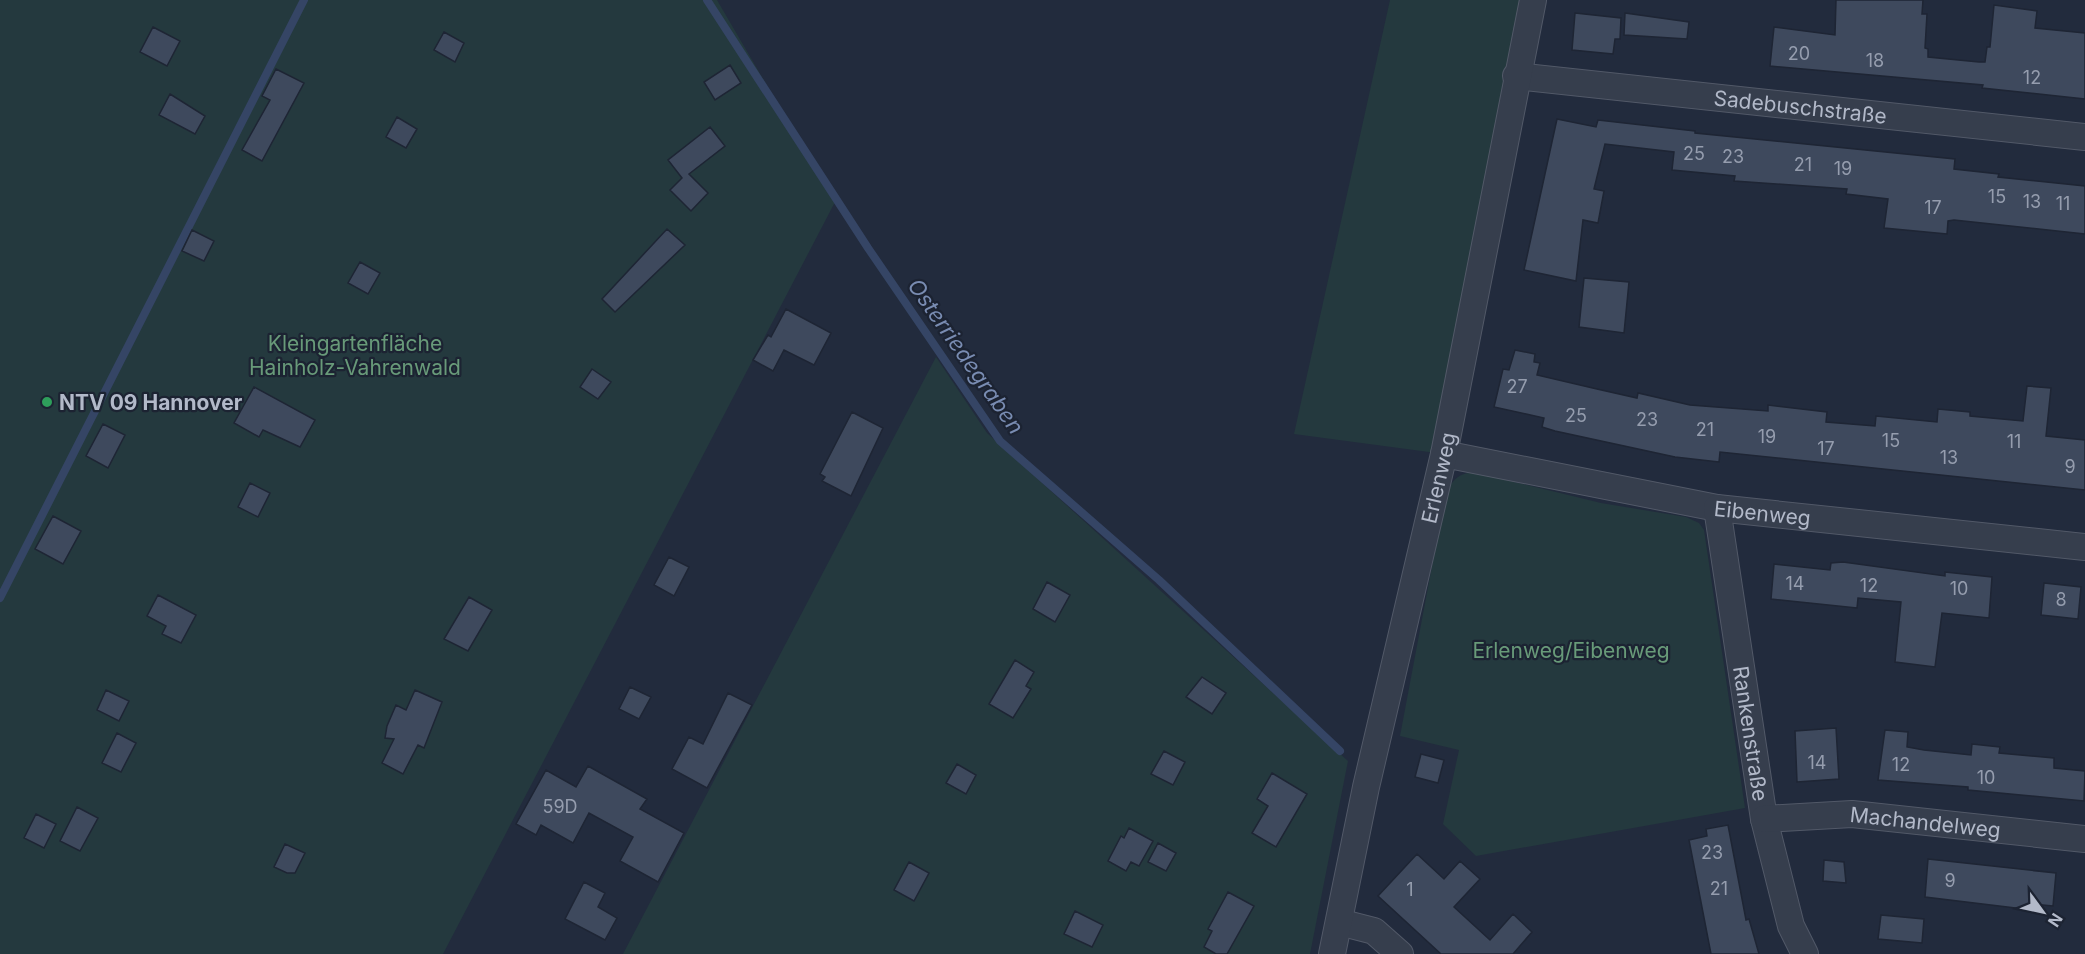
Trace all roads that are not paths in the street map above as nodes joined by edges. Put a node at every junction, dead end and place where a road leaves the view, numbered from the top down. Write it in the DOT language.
graph roads {
  1 [pos="1533,0"];
  2 [pos="1516,76"];
  3 [pos="2085,137"];
  4 [pos="1444,454"];
  5 [pos="1717,508"];
  6 [pos="2085,547"];
  7 [pos="1764,819"];
  8 [pos="2085,839"];
  9 [pos="1339,922"];
  10 [pos="1332,954"];
  11 [pos="1400,954"];
  12 [pos="1804,954"];
  1 -- 2 [label="street, Erlenweg"];
  2 -- 3 [label="street, Sadebuschstraße"];
  2 -- 4 [label="street, Erlenweg"];
  4 -- 5 [label="street, Eibenweg"];
  4 -- 9 [label="street, Erlenweg"];
  5 -- 6 [label="street, Eibenweg"];
  5 -- 7 [label="street, Rankenstraße"];
  7 -- 8 [label="street, Machandelweg"];
  7 -- 12 [label="street, Rankenstraße"];
  9 -- 10 [label="street, Erlenweg"];
  9 -- 11 [label="street"];
}
